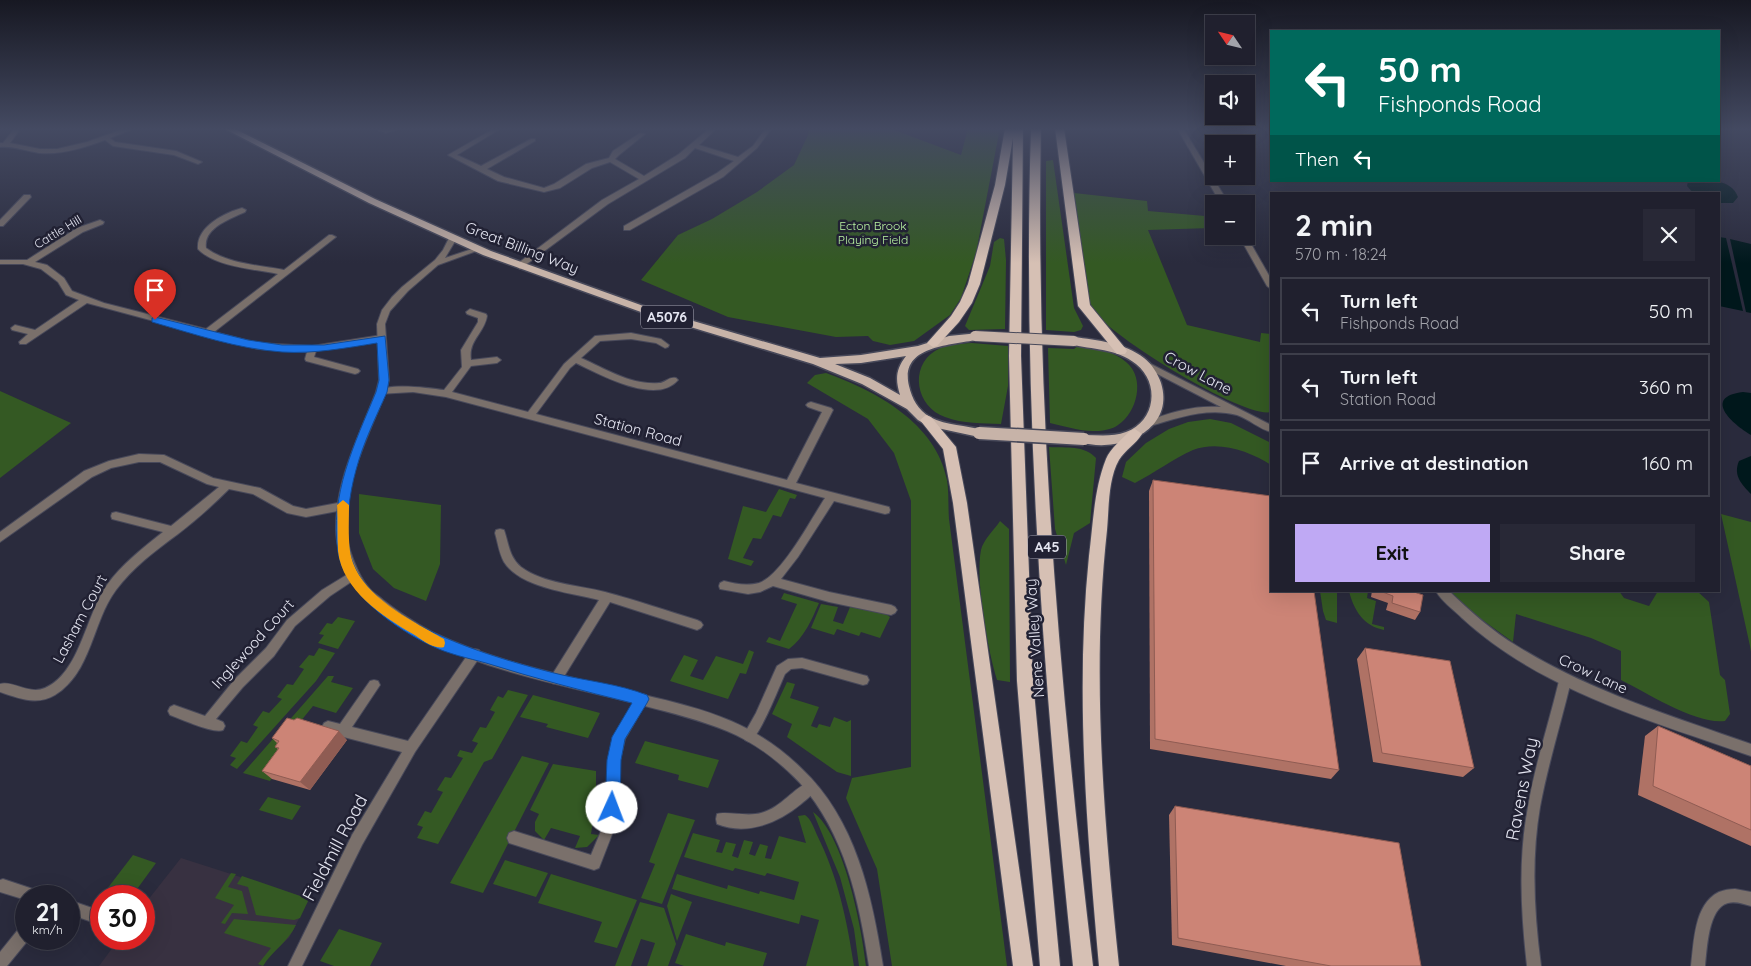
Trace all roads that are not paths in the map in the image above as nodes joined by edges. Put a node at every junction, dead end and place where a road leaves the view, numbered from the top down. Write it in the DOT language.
graph roads {
  1 [pos="317,173"];
  2 [pos="489,173"];
  3 [pos="578,173"];
  4 [pos="634,173"];
  5 [pos="653,173"];
  6 [pos="722,173"];
  7 [pos="1002,173"];
  8 [pos="1017,173"];
  9 [pos="1035,173"];
  10 [pos="1065,173"];
  11 [pos="1207,173"];
  12 [pos="644,179"];
  13 [pos="1220,195"];
  14 [pos="27,196"];
  15 [pos="242,210"];
  16 [pos="100,222"];
  17 [pos="0,224"];
  18 [pos="627,228"];
  19 [pos="332,237"];
  20 [pos="453,238"];
  21 [pos="1248,245"];
  22 [pos="478,249"];
  23 [pos="0,262"];
  24 [pos="28,263"];
  25 [pos="433,266"];
  26 [pos="520,266"];
  27 [pos="285,273"];
  28 [pos="1270,284"];
  29 [pos="85,300"];
  30 [pos="470,312"];
  31 [pos="15,328"];
  32 [pos="35,333"];
  33 [pos="207,333"];
  34 [pos="382,338"];
  35 [pos="23,342"];
  36 [pos="932,342"];
  37 [pos="665,345"];
  38 [pos="312,349"];
  39 [pos="919,350"];
  40 [pos="1121,351"];
  41 [pos="575,359"];
  42 [pos="497,360"];
  43 [pos="817,361"];
  44 [pos="1140,362"];
  45 [pos="467,363"];
  46 [pos="355,371"];
  47 [pos="673,380"];
  48 [pos="381,392"];
  49 [pos="446,394"];
  50 [pos="811,405"];
  51 [pos="910,406"];
  52 [pos="1240,413"];
  53 [pos="530,416"];
  54 [pos="926,420"];
  55 [pos="1150,423"];
  56 [pos="1270,428"];
  57 [pos="1135,434"];
  58 [pos="790,484"];
  59 [pos="227,485"];
  60 [pos="832,496"];
  61 [pos="343,506"];
  62 [pos="885,510"];
  63 [pos="116,516"];
  64 [pos="174,532"];
  65 [pos="500,533"];
  66 [pos="0,538"];
  67 [pos="353,575"];
  68 [pos="772,581"];
  69 [pos="724,586"];
  70 [pos="1442,592"];
  71 [pos="607,597"];
  72 [pos="891,610"];
  73 [pos="697,625"];
  74 [pos="475,654"];
  75 [pos="556,679"];
  76 [pos="863,680"];
  77 [pos="1565,681"];
  78 [pos="374,685"];
  79 [pos="4,688"];
  80 [pos="642,699"];
  81 [pos="174,711"];
  82 [pos="206,723"];
  83 [pos="219,726"];
  84 [pos="328,727"];
  85 [pos="343,731"];
  86 [pos="749,736"];
  87 [pos="411,748"];
  88 [pos="1751,750"];
  89 [pos="811,787"];
  90 [pos="722,819"];
  91 [pos="514,838"];
  92 [pos="3,886"];
  93 [pos="15,890"];
  94 [pos="1751,899"];
  95 [pos="15,945"];
  96 [pos="0,963"];
  97 [pos="296,966"];
  98 [pos="876,966"];
  99 [pos="1023,966"];
  100 [pos="1050,966"];
  101 [pos="1082,966"];
  102 [pos="1109,966"];
  103 [pos="1534,966"];
  104 [pos="1698,966"];
  1 -- 20 [label="main road, Great Billing Way / A5076"];
  2 -- 3 [label="street"];
  4 -- 12 [label="street"];
  5 -- 12 [label="street"];
  6 -- 18 [label="street"];
  7 -- 36 [label="highway"];
  8 -- 100 [label="highway, Nene Valley Way / A45"];
  9 -- 101 [label="highway, Nene Valley Way / A45"];
  10 -- 40 [label="highway"];
  11 -- 13 [label="street"];
  12 -- 26 [label="street"];
  14 -- 17 [label="street"];
  15 -- 27 [label="street"];
  16 -- 24 [label="street, Cattle Hill"];
  19 -- 27 [label="street"];
  20 -- 22 [label="main road, Great Billing Way / A5076"];
  20 -- 25 [label="street"];
  21 -- 28 [label="street"];
  22 -- 25 [label="street"];
  22 -- 26 [label="main road, Great Billing Way / A5076"];
  23 -- 24 [label="street"];
  24 -- 29 [label="street"];
  25 -- 34 [label="street"];
  26 -- 43 [label="main road, Great Billing Way / A5076"];
  27 -- 33 [label="street"];
  29 -- 32 [label="street"];
  29 -- 33 [label="street"];
  30 -- 45 [label="street"];
  31 -- 32 [label="street"];
  32 -- 35 [label="street"];
  33 -- 38 [label="street"];
  34 -- 38 [label="street"];
  34 -- 48 [label="street"];
  36 -- 39 [label="main road"];
  36 -- 40 [label="main road, bridge"];
  37 -- 41 [label="street"];
  38 -- 46 [label="street"];
  39 -- 43 [label="main road, Great Billing Way / A5076"];
  39 -- 51 [label="main road"];
  40 -- 44 [label="main road"];
  41 -- 47 [label="street"];
  41 -- 53 [label="street"];
  42 -- 45 [label="street"];
  43 -- 51 [label="main road, Great Billing Way / A5076"];
  44 -- 52 [label="street, Crow Lane"];
  44 -- 55 [label="main road"];
  45 -- 49 [label="street"];
  48 -- 49 [label="street, Station Road"];
  48 -- 61 [label="street"];
  49 -- 53 [label="street, Station Road"];
  50 -- 58 [label="street"];
  51 -- 54 [label="main road, Great Billing Way"];
  52 -- 55 [label="street, Crow Lane"];
  52 -- 56 [label="street, Crow Lane"];
  53 -- 58 [label="street, Station Road"];
  54 -- 57 [label="main road, bridge"];
  54 -- 99 [label="highway"];
  55 -- 57 [label="main road"];
  57 -- 102 [label="highway"];
  58 -- 60 [label="street, Station Road"];
  59 -- 61 [label="street"];
  59 -- 64 [label="street, Lasham Court"];
  59 -- 66 [label="street"];
  60 -- 62 [label="street, Station Road"];
  60 -- 68 [label="street"];
  61 -- 67 [label="street"];
  63 -- 64 [label="street"];
  64 -- 79 [label="street, Lasham Court"];
  65 -- 71 [label="street"];
  67 -- 74 [label="street"];
  67 -- 82 [label="street, Inglewood Court"];
  68 -- 69 [label="street"];
  68 -- 72 [label="street"];
  70 -- 77 [label="street, Crow Lane"];
  71 -- 73 [label="street"];
  71 -- 75 [label="street"];
  74 -- 75 [label="street"];
  74 -- 87 [label="street, Fieldmill Road"];
  75 -- 80 [label="street"];
  76 -- 86 [label="street"];
  77 -- 88 [label="street, Crow Lane"];
  77 -- 103 [label="street, Ravens Way"];
  78 -- 85 [label="street"];
  80 -- 86 [label="street"];
  80 -- 91 [label="street"];
  81 -- 82 [label="street"];
  82 -- 83 [label="street"];
  84 -- 85 [label="street"];
  85 -- 87 [label="street"];
  86 -- 89 [label="street"];
  87 -- 97 [label="street, Fieldmill Road"];
  89 -- 90 [label="street"];
  89 -- 98 [label="street"];
  92 -- 93 [label="street"];
  94 -- 104 [label="street"];
  95 -- 96 [label="street"];
}
